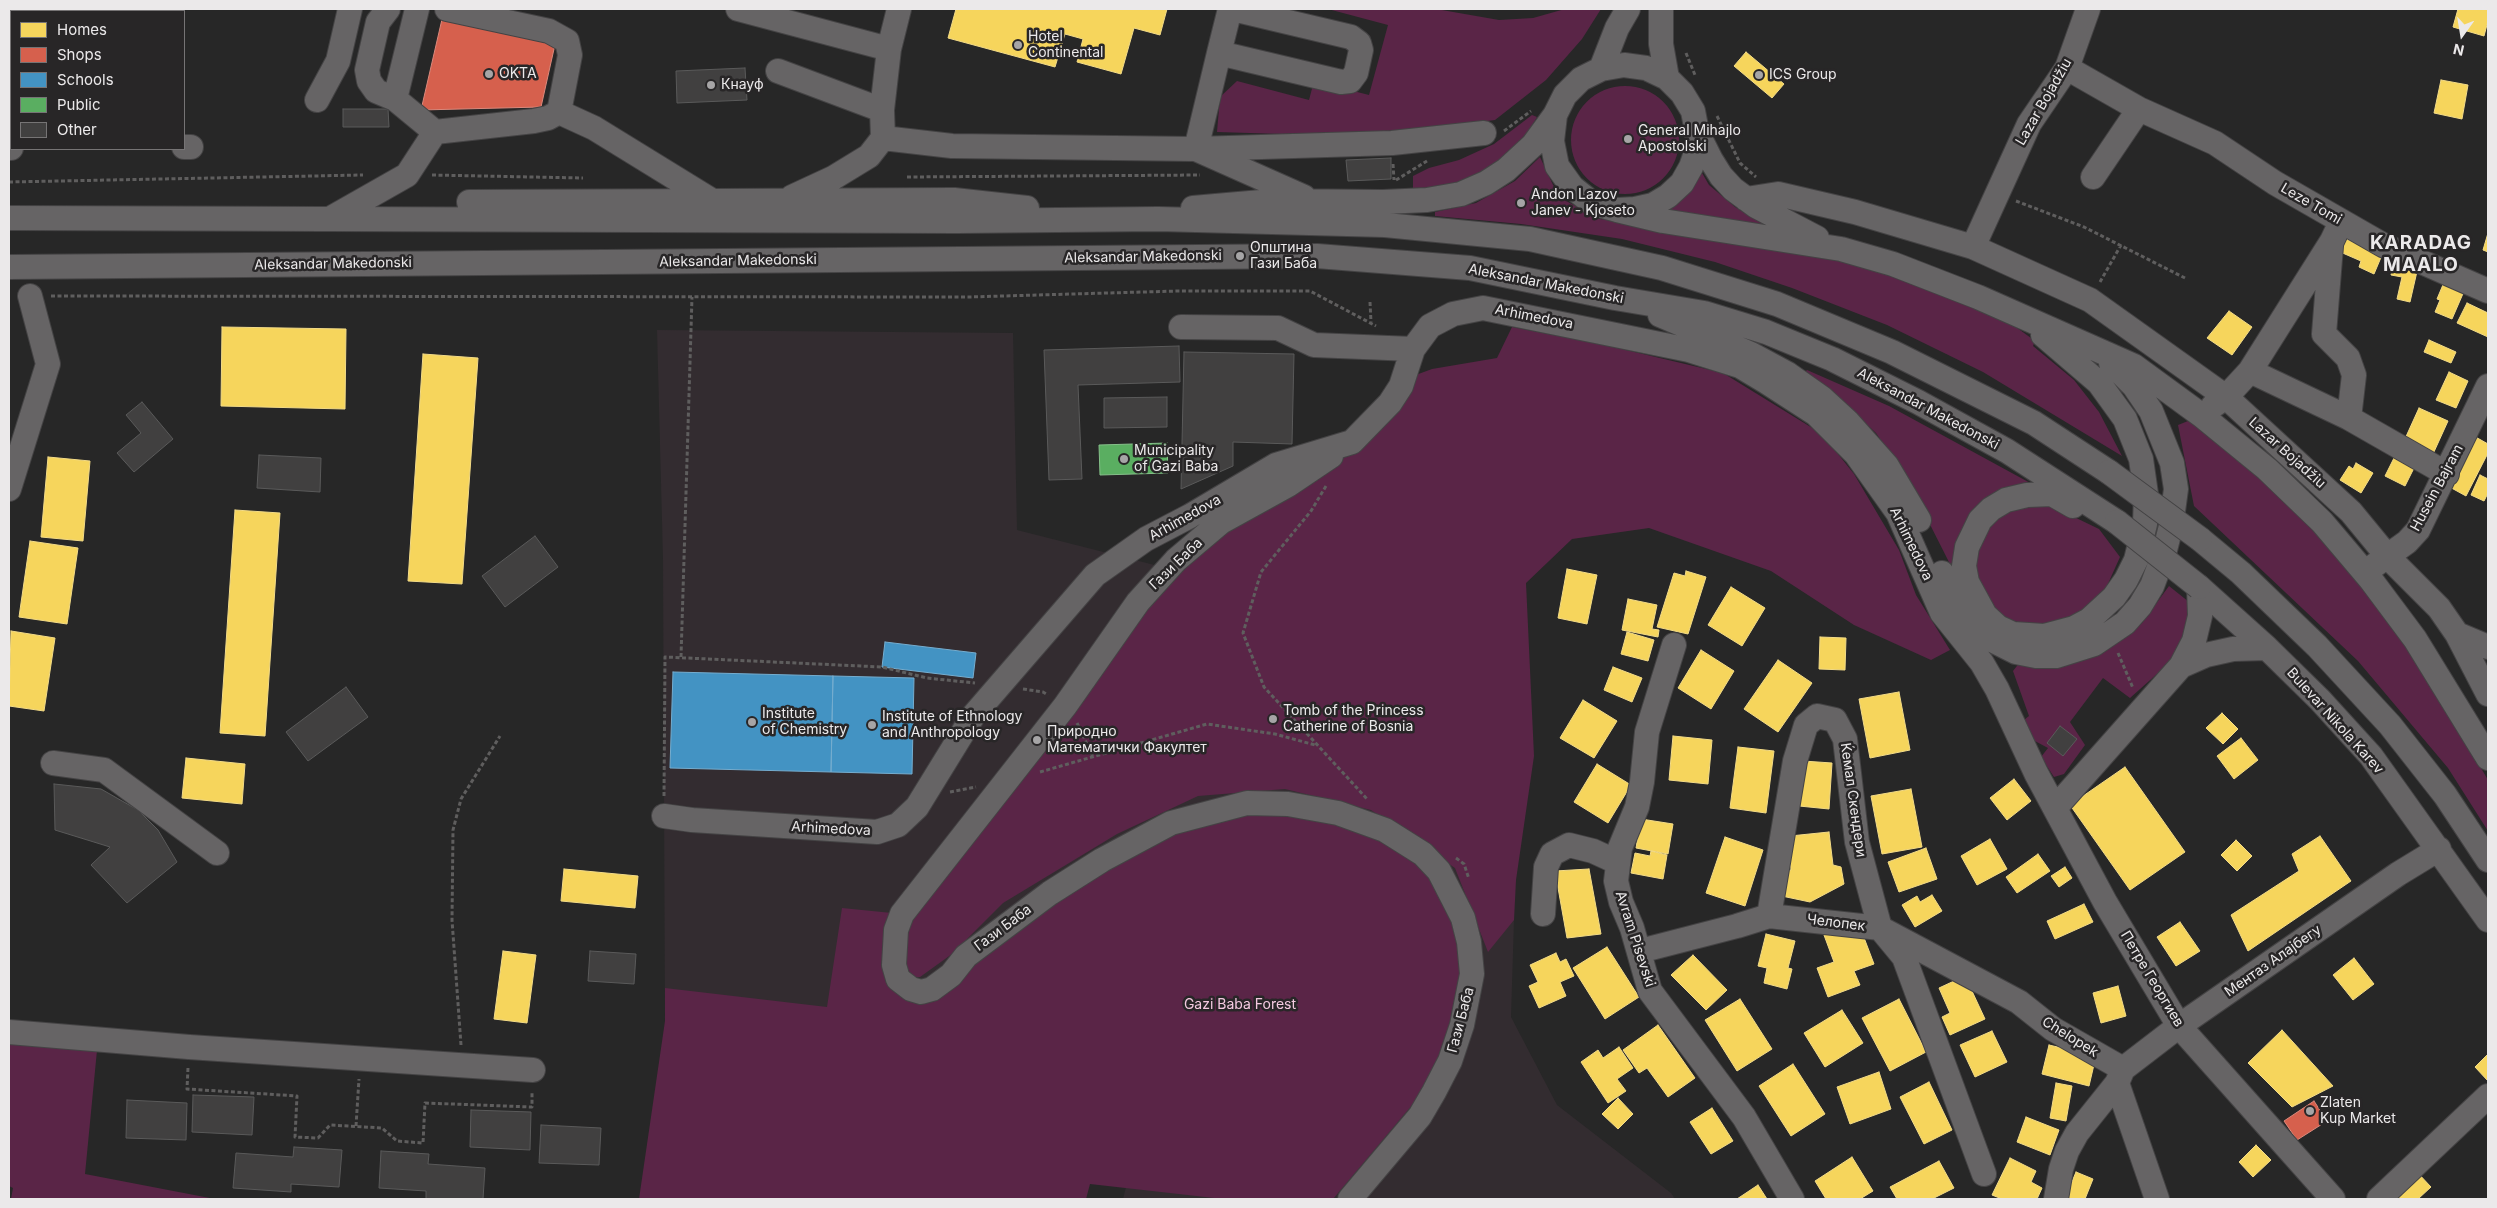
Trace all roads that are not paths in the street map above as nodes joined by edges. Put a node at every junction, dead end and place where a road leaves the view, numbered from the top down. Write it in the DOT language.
graph roads {
  1 [pos="350,9"];
  2 [pos="388,9"];
  3 [pos="416,9"];
  4 [pos="448,9"];
  5 [pos="738,9"];
  6 [pos="899,9"];
  7 [pos="1232,9"];
  8 [pos="1628,9"];
  9 [pos="1661,9"];
  10 [pos="2088,9"];
  11 [pos="889,49"];
  12 [pos="1219,54"];
  13 [pos="1601,68"];
  14 [pos="2067,68"];
  15 [pos="778,71"];
  16 [pos="1667,78"];
  17 [pos="396,99"];
  18 [pos="316,100"];
  19 [pos="2139,109"];
  20 [pos="882,110"];
  21 [pos="559,112"];
  22 [pos="1555,115"];
  23 [pos="435,132"];
  24 [pos="1697,132"];
  25 [pos="1484,133"];
  26 [pos="883,138"];
  27 [pos="1196,149"];
  28 [pos="2093,177"];
  29 [pos="1746,199"];
  30 [pos="711,200"];
  31 [pos="784,200"];
  32 [pos="1312,201"];
  33 [pos="1617,210"];
  34 [pos="404,217"];
  35 [pos="9,218"];
  36 [pos="333,218"];
  37 [pos="1065,219"];
  38 [pos="1158,219"];
  39 [pos="2336,232"];
  40 [pos="1973,247"];
  41 [pos="1841,249"];
  42 [pos="9,267"];
  43 [pos="2488,291"];
  44 [pos="30,296"];
  45 [pos="1615,298"];
  46 [pos="2007,310"];
  47 [pos="1181,328"];
  48 [pos="1412,349"];
  49 [pos="2100,350"];
  50 [pos="2250,371"];
  51 [pos="2488,386"];
  52 [pos="2226,397"];
  53 [pos="2201,415"];
  54 [pos="2349,418"];
  55 [pos="1352,442"];
  56 [pos="2447,474"];
  57 [pos="9,489"];
  58 [pos="2117,522"];
  59 [pos="2388,557"];
  60 [pos="2364,571"];
  61 [pos="2199,587"];
  62 [pos="2457,634"];
  63 [pos="1674,644"];
  64 [pos="2488,647"];
  65 [pos="2268,648"];
  66 [pos="2181,666"];
  67 [pos="2488,694"];
  68 [pos="2486,747"];
  69 [pos="53,763"];
  70 [pos="2056,808"];
  71 [pos="664,816"];
  72 [pos="2439,849"];
  73 [pos="217,853"];
  74 [pos="2488,860"];
  75 [pos="1617,862"];
  76 [pos="1544,914"];
  77 [pos="1769,916"];
  78 [pos="2488,920"];
  79 [pos="1880,928"];
  80 [pos="1640,951"];
  81 [pos="2179,1026"];
  82 [pos="9,1032"];
  83 [pos="533,1070"];
  84 [pos="2120,1076"];
  85 [pos="2488,1096"];
  86 [pos="1984,1174"];
  87 [pos="1350,1199"];
  88 [pos="1792,1199"];
  89 [pos="2056,1199"];
  90 [pos="2158,1199"];
  91 [pos="2333,1199"];
  92 [pos="2379,1199"];
  1 -- 18 [label="street"];
  2 -- 17 [label="street"];
  3 -- 17 [label="street"];
  4 -- 21 [label="street"];
  5 -- 11 [label="street"];
  6 -- 11 [label="street"];
  7 -- 12 [label="street"];
  7 -- 12 [label="street"];
  8 -- 13 [label="street"];
  9 -- 16 [label="street"];
  10 -- 14 [label="street, Lazar Bojadžiu"];
  11 -- 20 [label="street"];
  12 -- 27 [label="street"];
  13 -- 16 [label="street"];
  13 -- 22 [label="street"];
  14 -- 19 [label="street, Leze Tomi"];
  14 -- 40 [label="street, Lazar Bojadžiu"];
  15 -- 20 [label="street"];
  16 -- 24 [label="street"];
  17 -- 23 [label="street"];
  19 -- 28 [label="street"];
  19 -- 39 [label="street, Leze Tomi"];
  20 -- 26 [label="street"];
  21 -- 23 [label="street"];
  21 -- 30 [label="street"];
  22 -- 32 [label="street"];
  22 -- 33 [label="street"];
  23 -- 36 [label="street"];
  24 -- 29 [label="street"];
  24 -- 33 [label="street"];
  25 -- 27 [label="street"];
  26 -- 27 [label="street"];
  26 -- 31 [label="street"];
  27 -- 32 [label="street"];
  29 -- 40 [label="street, Lazar Bojadžiu"];
  29 -- 41 [label="street"];
  30 -- 31 [label="street"];
  30 -- 34 [label="street"];
  31 -- 37 [label="street"];
  32 -- 38 [label="street"];
  33 -- 41 [label="street"];
  34 -- 36 [label="street"];
  34 -- 37 [label="street"];
  35 -- 36 [label="street"];
  37 -- 38 [label="street"];
  38 -- 74 [label="street, bridge"];
  39 -- 43 [label="street, Leze Tomi"];
  39 -- 50 [label="street"];
  39 -- 54 [label="street"];
  40 -- 52 [label="street, Lazar Bojadžiu"];
  41 -- 46 [label="street"];
  42 -- 45 [label="street, Aleksandar Makedonski"];
  44 -- 57 [label="street"];
  45 -- 49 [label="street"];
  45 -- 58 [label="street, Aleksandar Makedonski"];
  46 -- 49 [label="street"];
  46 -- 58 [label="street"];
  47 -- 48 [label="street"];
  48 -- 55 [label="street, Arhimedova"];
  48 -- 70 [label="street, Arhimedova"];
  49 -- 53 [label="street"];
  50 -- 52 [label="street"];
  50 -- 54 [label="street"];
  51 -- 56 [label="street, Husein Bajram"];
  52 -- 53 [label="street"];
  52 -- 59 [label="street, Lazar Bojadžiu"];
  53 -- 60 [label="street"];
  54 -- 56 [label="street"];
  55 -- 71 [label="street, Arhimedova"];
  55 -- 87 [label="street, Гази Баба"];
  56 -- 59 [label="street, Husein Bajram"];
  58 -- 61 [label="street, Aleksandar Makedonski, bridge"];
  59 -- 60 [label="street, Husein Bajram"];
  59 -- 62 [label="street, Lazar Bojadžiu"];
  60 -- 68 [label="street"];
  61 -- 65 [label="street, Bulevar Nikola Karev"];
  61 -- 66 [label="street"];
  62 -- 64 [label="street"];
  62 -- 67 [label="street, Lazar Bojadžiu"];
  63 -- 75 [label="street, Avram Pisevski"];
  65 -- 66 [label="street"];
  65 -- 72 [label="street, Bulevar Nikola Karev"];
  66 -- 70 [label="street"];
  69 -- 73 [label="street"];
  70 -- 81 [label="street, Петре Георгиев"];
  72 -- 78 [label="street, Bulevar Nikola Karev"];
  72 -- 81 [label="street, Ментаз Алајбегу"];
  75 -- 76 [label="street"];
  75 -- 80 [label="street, Avram Pisevski"];
  77 -- 79 [label="street, Челопек"];
  77 -- 79 [label="street, Ќемал Скендери"];
  77 -- 80 [label="street, Челопек"];
  79 -- 84 [label="street, Челопек"];
  79 -- 86 [label="street, Ќемал Скендери"];
  80 -- 88 [label="street, Avram Pisevski"];
  81 -- 84 [label="street, Ментаз Алајбегу"];
  81 -- 91 [label="street, Петре Георгиев"];
  82 -- 83 [label="street"];
  84 -- 89 [label="street, Ментаз Алајбегу"];
  84 -- 90 [label="street"];
  85 -- 92 [label="street"];
}
